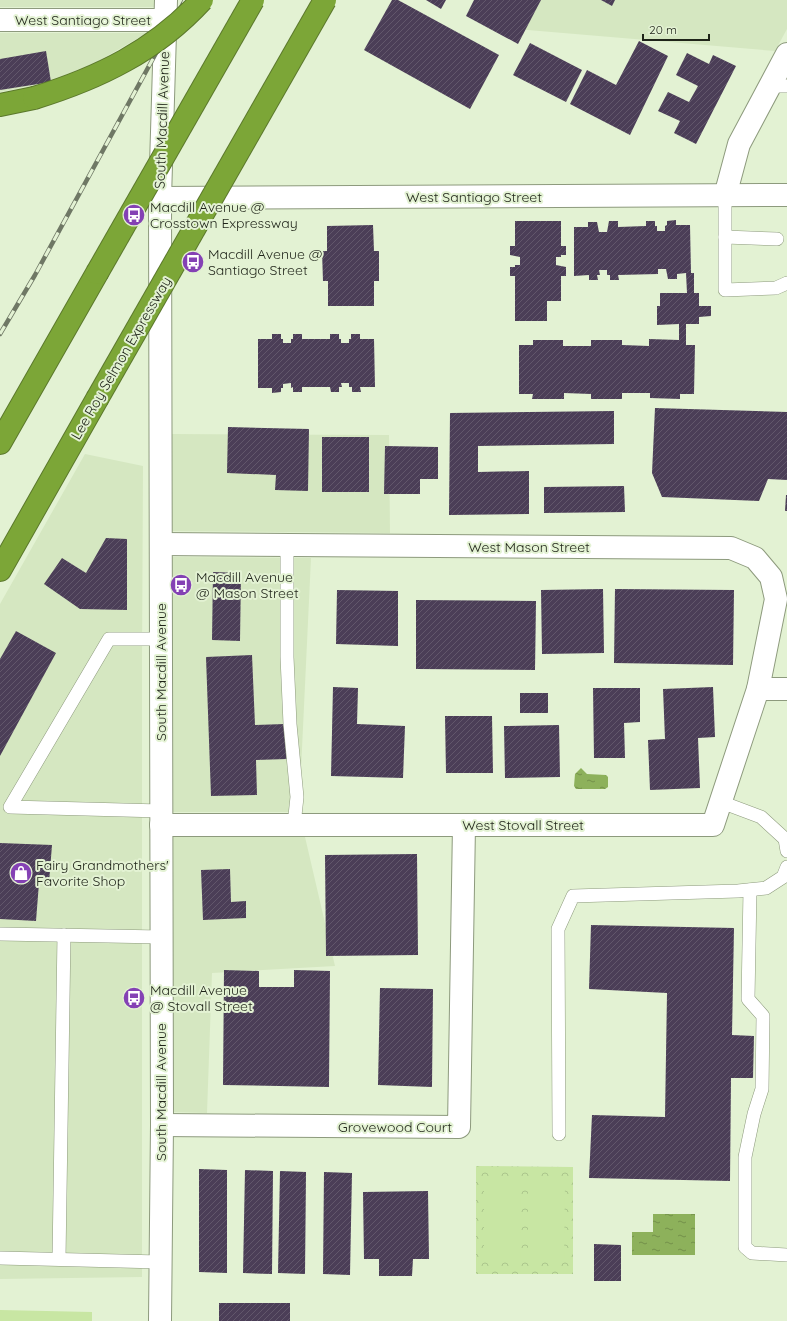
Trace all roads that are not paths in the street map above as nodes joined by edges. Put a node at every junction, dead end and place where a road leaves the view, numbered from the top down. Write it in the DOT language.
graph roads {
  1 [pos="202,0"];
  2 [pos="253,0"];
  3 [pos="325,0"];
  4 [pos="166,10"];
  5 [pos="0,20"];
  6 [pos="787,54"];
  7 [pos="779,86"];
  8 [pos="0,105"];
  9 [pos="787,195"];
  10 [pos="725,196"];
  11 [pos="160,198"];
  12 [pos="725,237"];
  13 [pos="777,239"];
  14 [pos="787,283"];
  15 [pos="0,443"];
  16 [pos="161,544"];
  17 [pos="287,545"];
  18 [pos="0,570"];
  19 [pos="161,639"];
  20 [pos="787,689"];
  21 [pos="758,690"];
  22 [pos="721,802"];
  23 [pos="161,818"];
  24 [pos="294,825"];
  25 [pos="464,825"];
  26 [pos="787,851"];
  27 [pos="787,867"];
  28 [pos="750,890"];
  29 [pos="0,934"];
  30 [pos="64,935"];
  31 [pos="161,937"];
  32 [pos="162,1125"];
  33 [pos="559,1134"];
  34 [pos="787,1255"];
  35 [pos="0,1258"];
  36 [pos="59,1259"];
  37 [pos="160,1262"];
  38 [pos="160,1321"];
  1 -- 8 [label="highway, bridge"];
  2 -- 15 [label="highway, bridge"];
  3 -- 18 [label="highway, Lee Roy Selmon Expressway, bridge"];
  4 -- 5 [label="street, West Santiago Street"];
  4 -- 11 [label="street, South Macdill Avenue"];
  6 -- 7 [label="street"];
  7 -- 10 [label="street"];
  9 -- 10 [label="street, West Santiago Street"];
  10 -- 11 [label="street, West Santiago Street"];
  10 -- 12 [label="lane"];
  11 -- 16 [label="street, South Macdill Avenue"];
  12 -- 13 [label="lane"];
  12 -- 14 [label="lane"];
  16 -- 17 [label="street, West Mason Street"];
  16 -- 19 [label="street, South Macdill Avenue"];
  17 -- 21 [label="street, West Mason Street"];
  17 -- 24 [label="lane"];
  19 -- 23 [label="street, South Macdill Avenue"];
  19 -- 23 [label="lane"];
  20 -- 21 [label="street"];
  21 -- 22 [label="street, West Stovall Street"];
  22 -- 25 [label="street, West Stovall Street"];
  22 -- 26 [label="lane"];
  23 -- 24 [label="street, West Stovall Street"];
  23 -- 31 [label="street, South Macdill Avenue"];
  24 -- 25 [label="street, West Stovall Street"];
  25 -- 32 [label="street, Grovewood Court"];
  27 -- 28 [label="lane"];
  28 -- 33 [label="lane"];
  28 -- 34 [label="lane"];
  29 -- 30 [label="lane"];
  30 -- 31 [label="lane"];
  30 -- 36 [label="lane"];
  31 -- 32 [label="street, South Macdill Avenue"];
  32 -- 37 [label="street, South Macdill Avenue"];
  35 -- 36 [label="lane"];
  36 -- 37 [label="lane"];
  37 -- 38 [label="street, South Macdill Avenue"];
}
